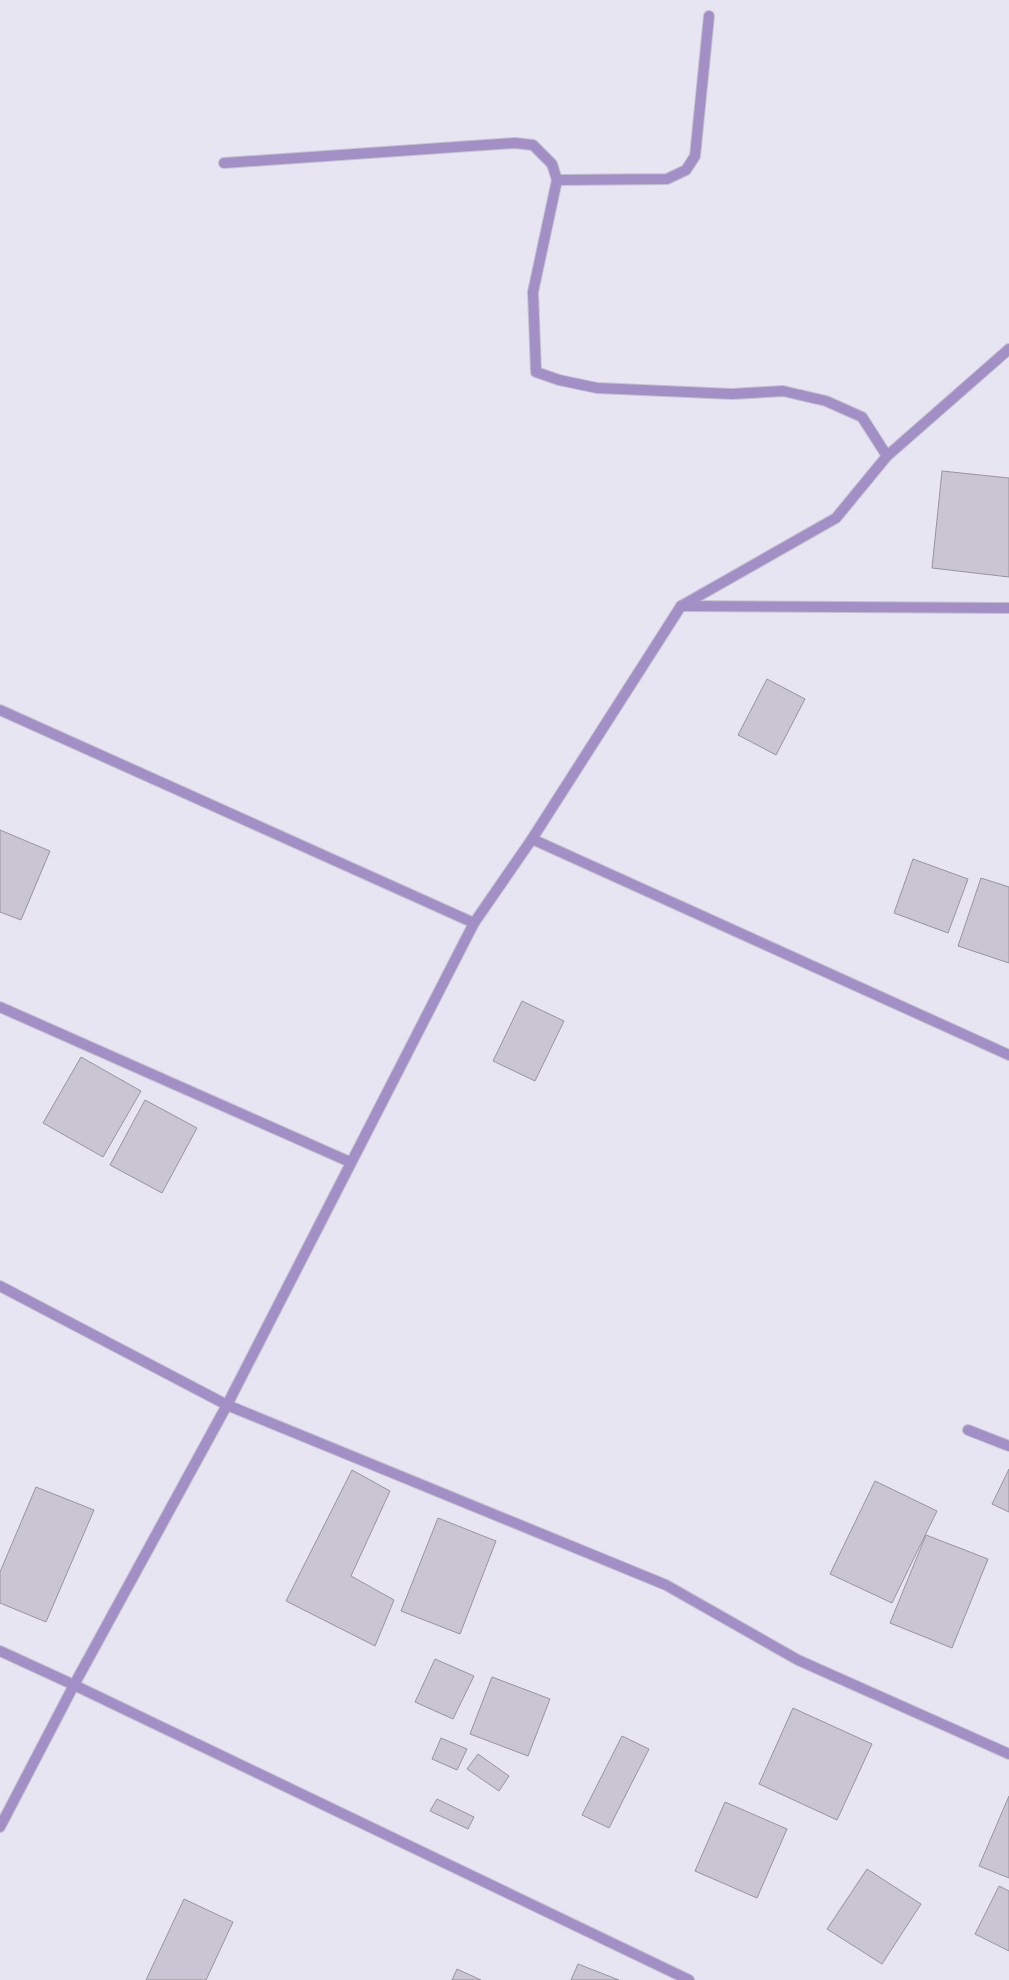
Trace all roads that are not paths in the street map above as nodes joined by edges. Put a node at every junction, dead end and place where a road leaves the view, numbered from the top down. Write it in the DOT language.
graph roads {
  1 [pos="709,16"];
  2 [pos="224,163"];
  3 [pos="557,180"];
  4 [pos="1009,349"];
  5 [pos="887,456"];
  6 [pos="681,606"];
  7 [pos="1009,608"];
  8 [pos="0,710"];
  9 [pos="532,839"];
  10 [pos="474,923"];
  11 [pos="0,1007"];
  12 [pos="1009,1055"];
  13 [pos="350,1162"];
  14 [pos="0,1286"];
  15 [pos="227,1405"];
  16 [pos="968,1430"];
  17 [pos="1009,1446"];
  18 [pos="0,1651"];
  19 [pos="74,1685"];
  20 [pos="1009,1754"];
  21 [pos="0,1827"];
  22 [pos="689,1980"];
  1 -- 3 [label="street"];
  2 -- 3 [label="street"];
  3 -- 5 [label="street"];
  4 -- 5 [label="street"];
  5 -- 6 [label="street"];
  6 -- 7 [label="street"];
  6 -- 9 [label="street"];
  8 -- 10 [label="street"];
  9 -- 10 [label="street"];
  9 -- 12 [label="street"];
  10 -- 13 [label="street"];
  11 -- 13 [label="street"];
  13 -- 15 [label="street"];
  14 -- 15 [label="street"];
  15 -- 19 [label="street"];
  15 -- 20 [label="street"];
  16 -- 17 [label="street"];
  18 -- 19 [label="street"];
  19 -- 21 [label="street"];
  19 -- 22 [label="street"];
}
